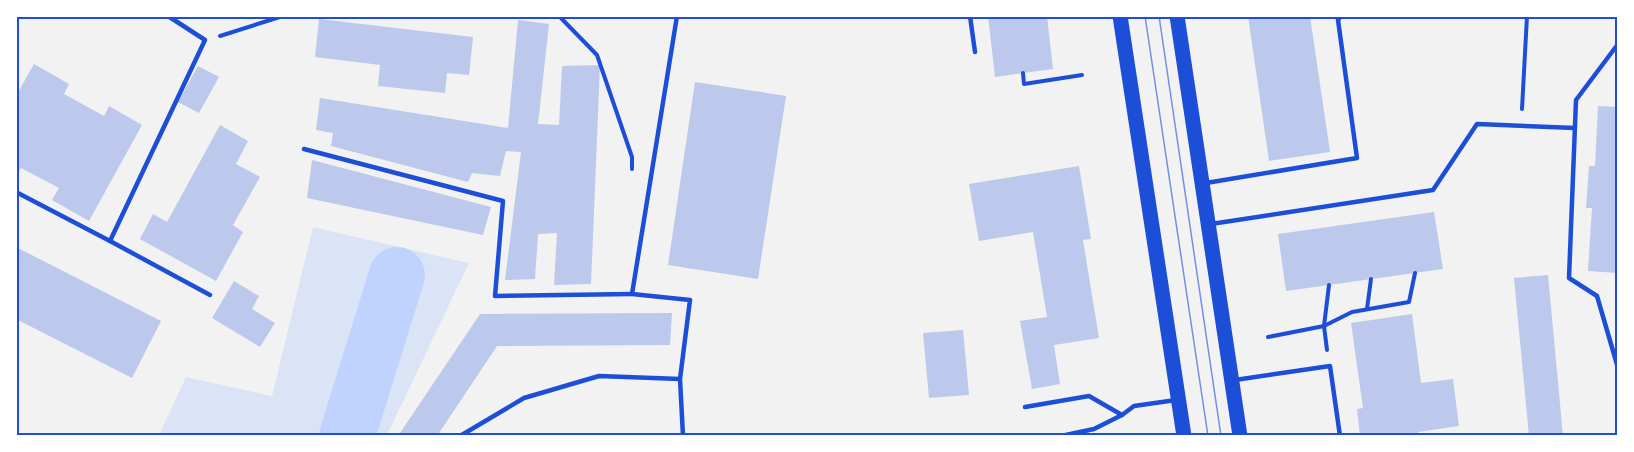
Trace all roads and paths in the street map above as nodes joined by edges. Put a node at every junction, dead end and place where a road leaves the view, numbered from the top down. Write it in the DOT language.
graph roads {
  1 [pos="168,16"];
  2 [pos="283,16"];
  3 [pos="559,16"];
  4 [pos="678,16"];
  5 [pos="970,16"];
  6 [pos="1120,16"];
  7 [pos="1177,16"];
  8 [pos="1341,16"];
  9 [pos="1527,16"];
  10 [pos="205,40"];
  11 [pos="1617,44"];
  12 [pos="975,52"];
  13 [pos="1023,73"];
  14 [pos="1082,75"];
  15 [pos="1521,126"];
  16 [pos="1575,128"];
  17 [pos="304,149"];
  18 [pos="632,180"];
  19 [pos="1202,184"];
  20 [pos="16,192"];
  21 [pos="1208,225"];
  22 [pos="110,241"];
  23 [pos="1415,273"];
  24 [pos="1371,279"];
  25 [pos="1329,285"];
  26 [pos="632,294"];
  27 [pos="210,295"];
  28 [pos="1368,309"];
  29 [pos="1324,326"];
  30 [pos="1268,337"];
  31 [pos="1330,366"];
  32 [pos="1617,368"];
  33 [pos="680,379"];
  34 [pos="1232,380"];
  35 [pos="1179,399"];
  36 [pos="1025,407"];
  37 [pos="1122,415"];
  38 [pos="460,435"];
  39 [pos="683,435"];
  40 [pos="1061,435"];
  41 [pos="1184,435"];
  42 [pos="1240,435"];
  43 [pos="1340,435"];
  1 -- 10 [label="lane"];
  2 -- 10 [label="path"];
  3 -- 18 [label="path"];
  4 -- 26 [label="lane"];
  5 -- 12 [label="lane"];
  6 -- 35 [label="main road"];
  7 -- 19 [label="main road"];
  8 -- 19 [label="lane"];
  9 -- 15 [label="path"];
  10 -- 22 [label="lane"];
  11 -- 16 [label="lane"];
  13 -- 14 [label="path"];
  15 -- 16 [label="lane"];
  15 -- 21 [label="lane"];
  16 -- 32 [label="lane"];
  17 -- 26 [label="lane"];
  19 -- 21 [label="main road"];
  20 -- 22 [label="lane"];
  21 -- 34 [label="main road"];
  22 -- 27 [label="lane"];
  23 -- 28 [label="path"];
  24 -- 28 [label="path"];
  25 -- 29 [label="path"];
  26 -- 33 [label="lane"];
  28 -- 29 [label="path"];
  29 -- 30 [label="path"];
  29 -- 31 [label="path"];
  31 -- 34 [label="lane"];
  31 -- 43 [label="lane"];
  33 -- 38 [label="lane"];
  33 -- 39 [label="lane"];
  34 -- 42 [label="main road"];
  35 -- 37 [label="lane"];
  35 -- 41 [label="main road"];
  36 -- 37 [label="lane"];
  37 -- 40 [label="lane"];
}
